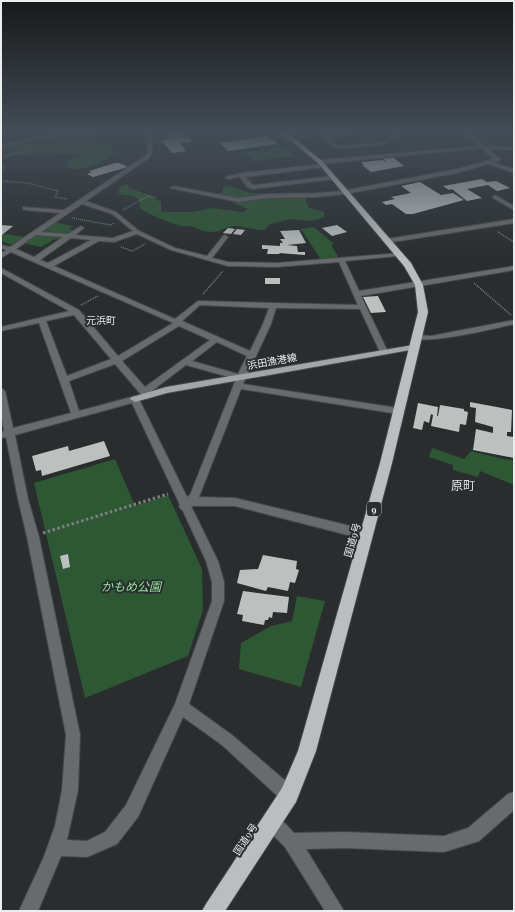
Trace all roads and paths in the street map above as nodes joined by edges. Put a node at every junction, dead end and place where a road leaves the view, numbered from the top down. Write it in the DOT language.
graph roads {
  1 [pos="122,174"];
  2 [pos="252,174"];
  3 [pos="330,174"];
  4 [pos="440,174"];
  5 [pos="241,175"];
  6 [pos="228,177"];
  7 [pos="333,178"];
  8 [pos="1,181"];
  9 [pos="173,188"];
  10 [pos="345,191"];
  11 [pos="495,197"];
  12 [pos="156,198"];
  13 [pos="225,198"];
  14 [pos="199,199"];
  15 [pos="82,202"];
  16 [pos="25,208"];
  17 [pos="514,208"];
  18 [pos="123,210"];
  19 [pos="114,213"];
  20 [pos="62,214"];
  21 [pos="123,220"];
  22 [pos="514,221"];
  23 [pos="488,226"];
  24 [pos="81,228"];
  25 [pos="137,232"];
  26 [pos="34,233"];
  27 [pos="70,236"];
  28 [pos="225,237"];
  29 [pos="97,239"];
  30 [pos="114,240"];
  31 [pos="152,240"];
  32 [pos="386,241"];
  33 [pos="514,242"];
  34 [pos="4,249"];
  35 [pos="398,254"];
  36 [pos="1,256"];
  37 [pos="208,259"];
  38 [pos="35,260"];
  39 [pos="341,260"];
  40 [pos="228,264"];
  41 [pos="48,266"];
  42 [pos="514,268"];
  43 [pos="1,270"];
  44 [pos="467,276"];
  45 [pos="418,285"];
  46 [pos="107,291"];
  47 [pos="357,294"];
  48 [pos="198,302"];
  49 [pos="273,306"];
  50 [pos="362,307"];
  51 [pos="74,311"];
  52 [pos="514,318"];
  53 [pos="42,320"];
  54 [pos="178,322"];
  55 [pos="514,322"];
  56 [pos="1,329"];
  57 [pos="216,339"];
  58 [pos="415,342"];
  59 [pos="384,352"];
  60 [pos="252,355"];
  61 [pos="117,360"];
  62 [pos="186,362"];
  63 [pos="64,380"];
  64 [pos="239,382"];
  65 [pos="1,391"];
  66 [pos="145,394"];
  67 [pos="135,399"];
  68 [pos="398,411"];
  69 [pos="76,414"];
  70 [pos="5,434"];
  71 [pos="177,491"];
  72 [pos="187,504"];
  73 [pos="367,535"];
  74 [pos="33,537"];
  75 [pos="181,708"];
  76 [pos="289,795"];
  77 [pos="514,800"];
  78 [pos="272,822"];
  79 [pos="291,841"];
  80 [pos="58,848"];
  81 [pos="28,911"];
  82 [pos="214,911"];
  83 [pos="335,911"];
  1 -- 15 [label="street"];
  2 -- 5 [label="street"];
  3 -- 7 [label="highway, 国道9号 / 9"];
  4 -- 10 [label="street"];
  5 -- 6 [label="street"];
  5 -- 7 [label="street"];
  7 -- 10 [label="highway, 国道9号 / 9"];
  8 -- 15 [label="path"];
  9 -- 13 [label="street"];
  10 -- 13 [label="street"];
  10 -- 32 [label="highway, 国道9号 / 9"];
  11 -- 17 [label="street"];
  12 -- 18 [label="path"];
  13 -- 14 [label="street"];
  15 -- 19 [label="street"];
  15 -- 20 [label="street"];
  16 -- 20 [label="street"];
  18 -- 19 [label="street"];
  19 -- 21 [label="street"];
  20 -- 21 [label="path"];
  20 -- 26 [label="street"];
  21 -- 25 [label="street"];
  22 -- 23 [label="street"];
  23 -- 32 [label="street"];
  23 -- 33 [label="path"];
  24 -- 27 [label="street"];
  25 -- 30 [label="street"];
  25 -- 31 [label="street"];
  26 -- 27 [label="street"];
  26 -- 34 [label="street"];
  27 -- 29 [label="street"];
  27 -- 38 [label="street"];
  28 -- 37 [label="street"];
  29 -- 30 [label="street"];
  29 -- 41 [label="street"];
  30 -- 31 [label="path"];
  31 -- 37 [label="street"];
  32 -- 35 [label="highway, 国道9号 / 9"];
  34 -- 36 [label="street"];
  34 -- 38 [label="street"];
  35 -- 39 [label="street"];
  35 -- 45 [label="highway, 国道9号 / 9"];
  37 -- 40 [label="street"];
  38 -- 41 [label="street"];
  39 -- 40 [label="street"];
  39 -- 47 [label="street"];
  40 -- 48 [label="path"];
  41 -- 46 [label="street"];
  42 -- 44 [label="street"];
  43 -- 51 [label="street"];
  44 -- 45 [label="street"];
  44 -- 52 [label="path"];
  45 -- 47 [label="street"];
  45 -- 58 [label="highway, 国道9号 / 9"];
  46 -- 51 [label="path"];
  46 -- 54 [label="street"];
  47 -- 50 [label="street"];
  48 -- 49 [label="street"];
  48 -- 54 [label="street"];
  49 -- 50 [label="street"];
  49 -- 60 [label="street"];
  50 -- 59 [label="street"];
  51 -- 53 [label="street"];
  51 -- 61 [label="street"];
  53 -- 56 [label="street"];
  53 -- 63 [label="street"];
  54 -- 57 [label="street"];
  54 -- 61 [label="street"];
  55 -- 58 [label="street"];
  57 -- 60 [label="street"];
  57 -- 62 [label="street"];
  58 -- 59 [label="main road, 浜田漁港線"];
  58 -- 68 [label="highway, 国道9号 / 9"];
  59 -- 64 [label="main road, 浜田漁港線"];
  60 -- 64 [label="street"];
  61 -- 63 [label="street"];
  61 -- 66 [label="street"];
  62 -- 64 [label="street"];
  62 -- 66 [label="street"];
  63 -- 69 [label="street"];
  64 -- 66 [label="main road, 浜田漁港線"];
  64 -- 68 [label="street"];
  64 -- 72 [label="street"];
  65 -- 70 [label="street"];
  66 -- 67 [label="main road, 浜田漁港線"];
  67 -- 69 [label="street"];
  67 -- 71 [label="street"];
  68 -- 73 [label="highway, 国道9号 / 9"];
  69 -- 70 [label="street"];
  70 -- 74 [label="street"];
  71 -- 72 [label="street"];
  71 -- 74 [label="path"];
  72 -- 73 [label="street"];
  72 -- 75 [label="street"];
  73 -- 76 [label="highway, 国道9号 / 9"];
  74 -- 80 [label="street"];
  75 -- 76 [label="street"];
  75 -- 80 [label="street"];
  76 -- 78 [label="highway, 国道9号 / 9"];
  77 -- 79 [label="street"];
  78 -- 79 [label="street"];
  78 -- 82 [label="highway, 国道9号 / 9"];
  79 -- 83 [label="street"];
  80 -- 81 [label="street"];
}
